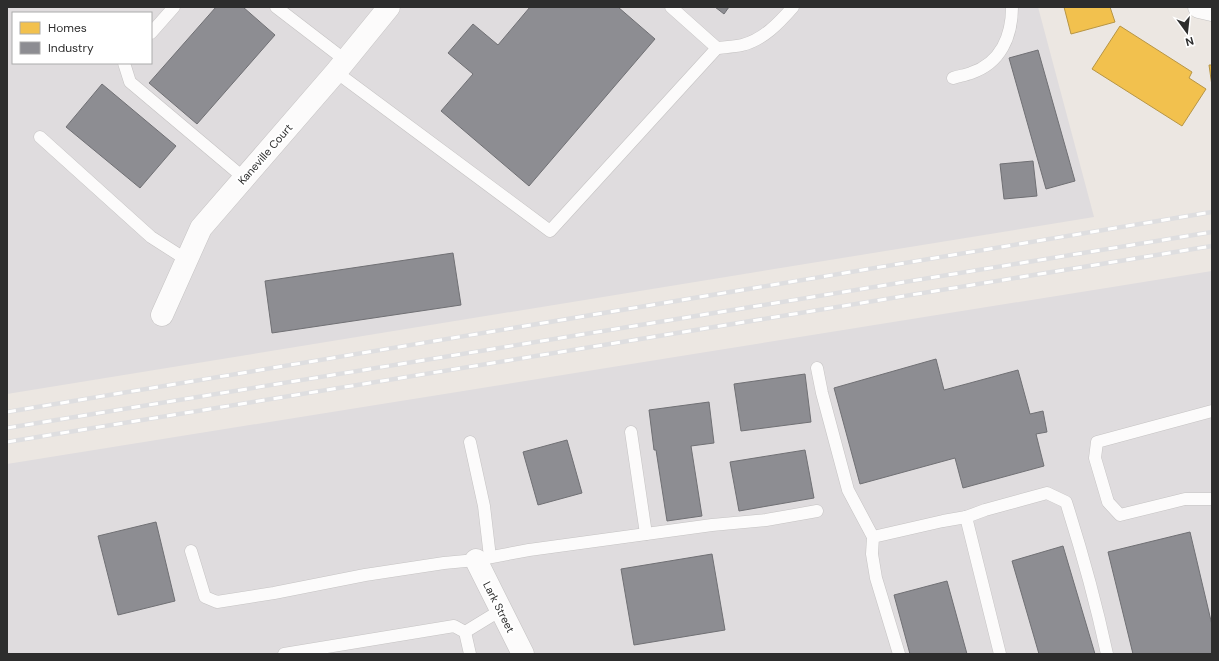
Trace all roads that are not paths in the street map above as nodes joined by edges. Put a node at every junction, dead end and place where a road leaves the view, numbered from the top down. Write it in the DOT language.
graph roads {
  1 [pos="174,7"];
  2 [pos="276,7"];
  3 [pos="388,7"];
  4 [pos="671,7"];
  5 [pos="793,7"];
  6 [pos="1012,7"];
  7 [pos="1199,7"];
  8 [pos="1212,10"];
  9 [pos="152,32"];
  10 [pos="717,48"];
  11 [pos="124,64"];
  12 [pos="340,66"];
  13 [pos="953,78"];
  14 [pos="40,137"];
  15 [pos="244,178"];
  16 [pos="187,260"];
  17 [pos="162,315"];
  18 [pos="817,368"];
  19 [pos="1212,411"];
  20 [pos="631,432"];
  21 [pos="470,442"];
  22 [pos="1212,499"];
  23 [pos="817,511"];
  24 [pos="966,517"];
  25 [pos="646,534"];
  26 [pos="874,537"];
  27 [pos="191,551"];
  28 [pos="483,558"];
  29 [pos="501,610"];
  30 [pos="465,632"];
  31 [pos="284,654"];
  32 [pos="470,654"];
  33 [pos="523,654"];
  34 [pos="899,654"];
  35 [pos="1000,654"];
  36 [pos="1107,654"];
  1 -- 9 [label="lane"];
  2 -- 12 [label="lane"];
  3 -- 12 [label="street, Kaneville Court"];
  4 -- 10 [label="lane"];
  5 -- 10 [label="lane"];
  6 -- 13 [label="lane"];
  7 -- 8 [label="street"];
  10 -- 12 [label="lane"];
  11 -- 15 [label="lane"];
  12 -- 15 [label="street, Kaneville Court"];
  14 -- 16 [label="lane"];
  15 -- 16 [label="street, Kaneville Court"];
  16 -- 17 [label="street, Kaneville Court"];
  18 -- 26 [label="lane"];
  19 -- 22 [label="lane"];
  20 -- 25 [label="lane"];
  21 -- 28 [label="lane"];
  23 -- 25 [label="lane"];
  24 -- 26 [label="lane"];
  24 -- 35 [label="lane"];
  24 -- 36 [label="lane"];
  25 -- 28 [label="lane"];
  26 -- 34 [label="lane"];
  27 -- 28 [label="lane"];
  28 -- 29 [label="street, Lark Street"];
  29 -- 30 [label="lane"];
  29 -- 33 [label="street, Lark Street"];
  30 -- 31 [label="lane"];
  30 -- 32 [label="lane"];
}
